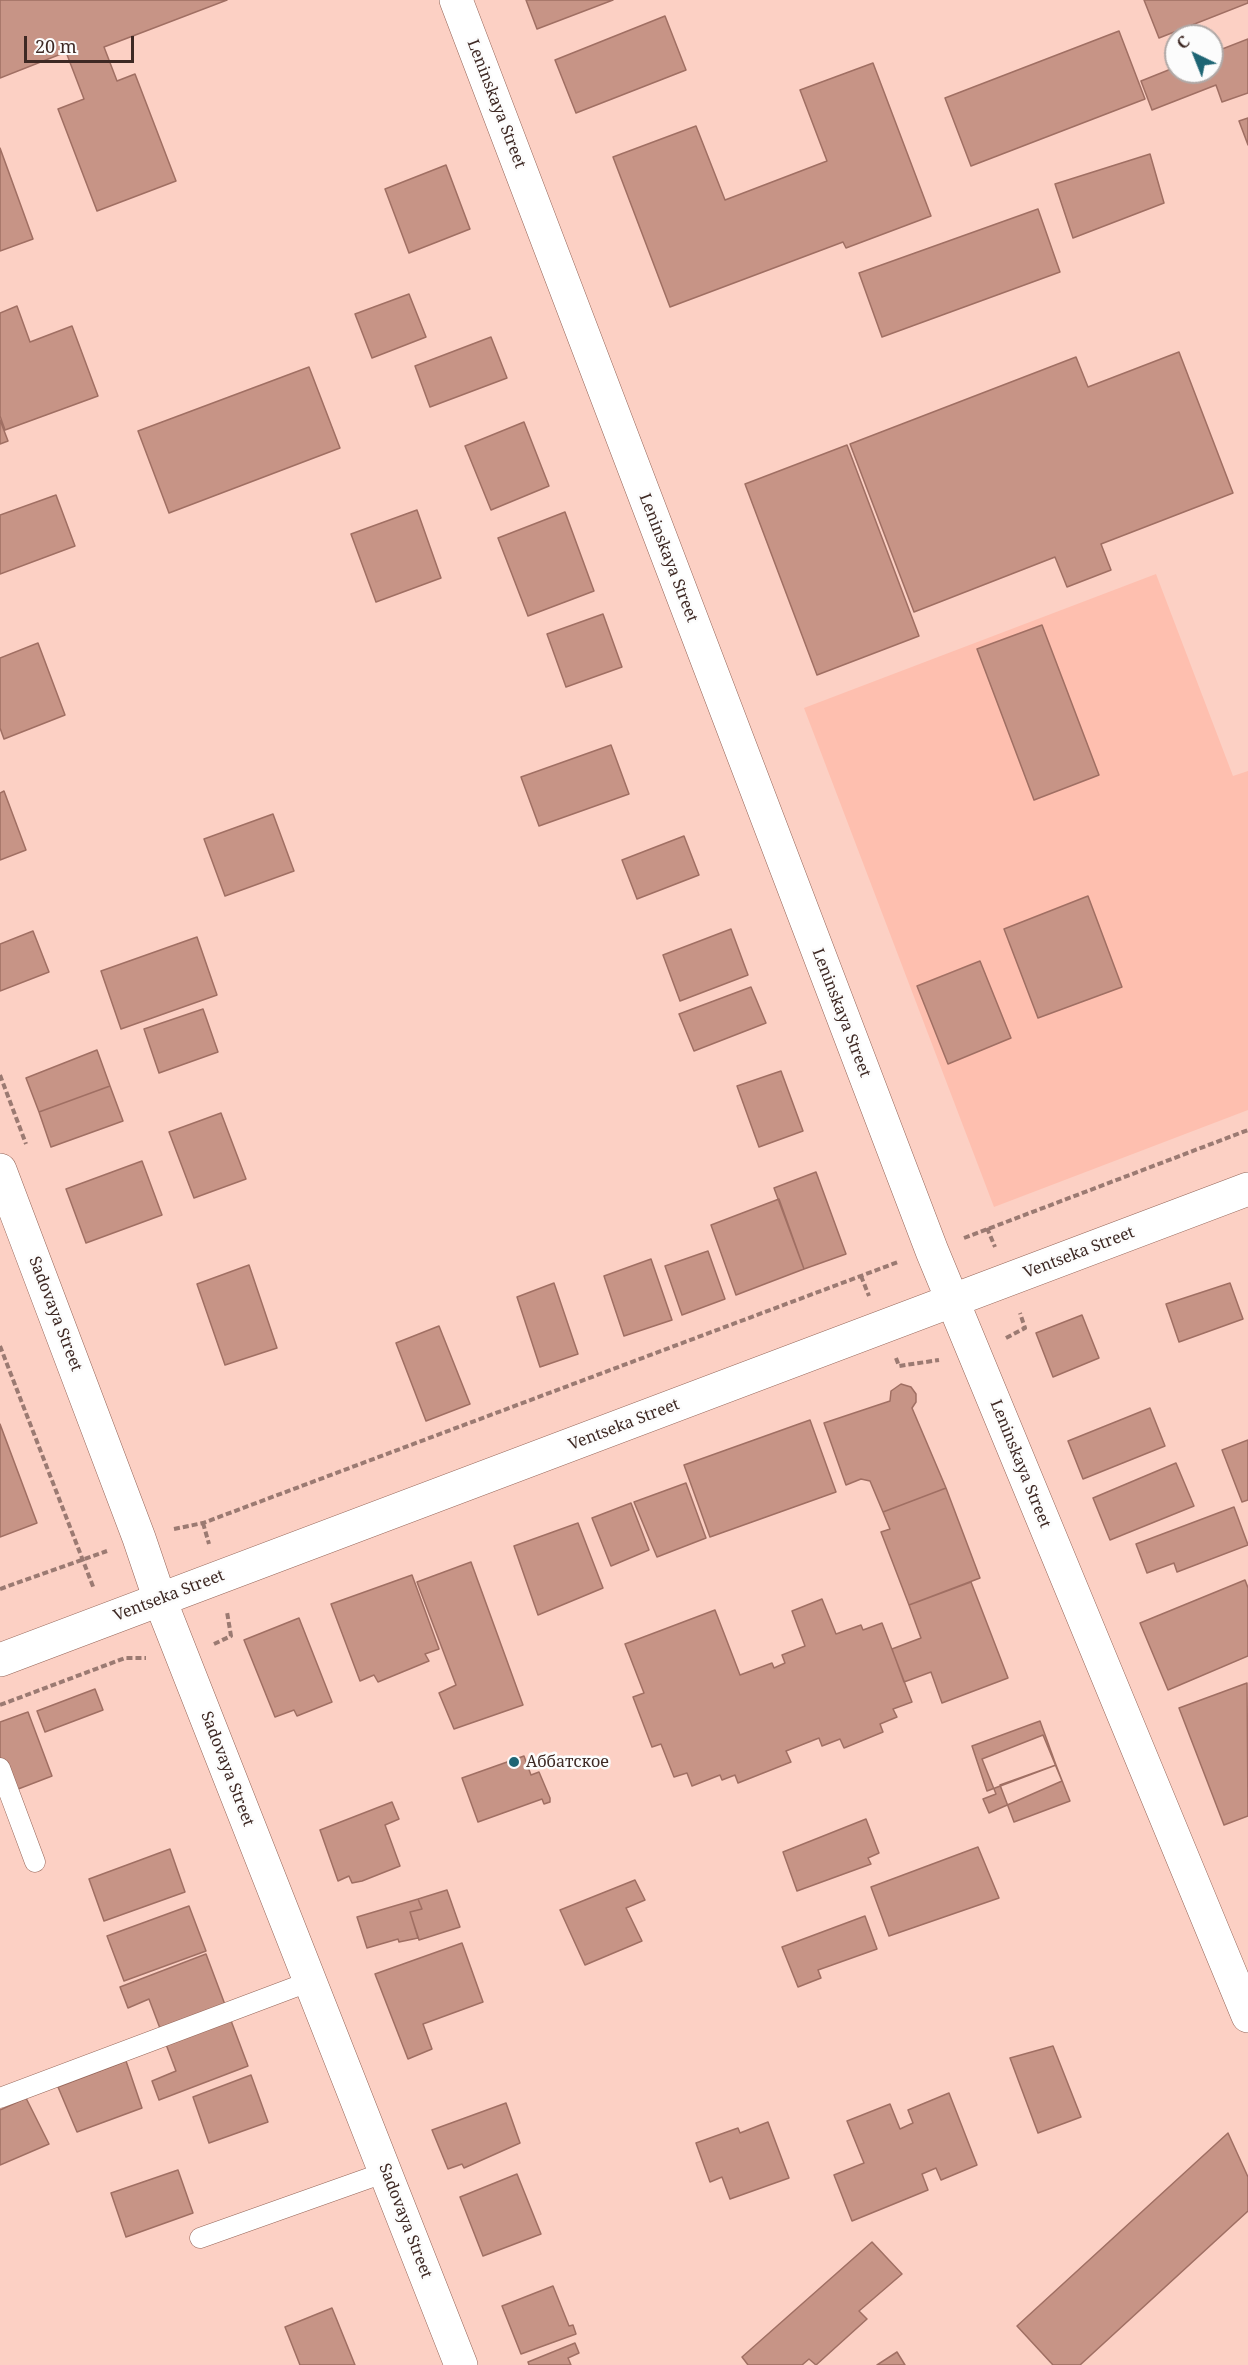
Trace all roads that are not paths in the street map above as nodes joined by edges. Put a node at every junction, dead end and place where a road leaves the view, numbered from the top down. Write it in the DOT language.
graph roads {
  1 [pos="456,0"];
  2 [pos="0,1171"];
  3 [pos="1248,1189"];
  4 [pos="953,1300"];
  5 [pos="160,1600"];
  6 [pos="0,1660"];
  7 [pos="0,1768"];
  8 [pos="35,1862"];
  9 [pos="311,1981"];
  10 [pos="1248,2016"];
  11 [pos="0,2098"];
  12 [pos="386,2172"];
  13 [pos="200,2238"];
  14 [pos="461,2365"];
  1 -- 4 [label="street, Leninskaya Street"];
  2 -- 5 [label="street, Sadovaya Street"];
  3 -- 4 [label="street, Ventseka Street"];
  4 -- 5 [label="street, Ventseka Street"];
  4 -- 10 [label="street, Leninskaya Street"];
  5 -- 6 [label="street, Ventseka Street"];
  5 -- 9 [label="street, Sadovaya Street"];
  7 -- 8 [label="lane"];
  9 -- 11 [label="lane"];
  9 -- 12 [label="street, Sadovaya Street"];
  12 -- 13 [label="lane"];
  12 -- 14 [label="street, Sadovaya Street"];
}
